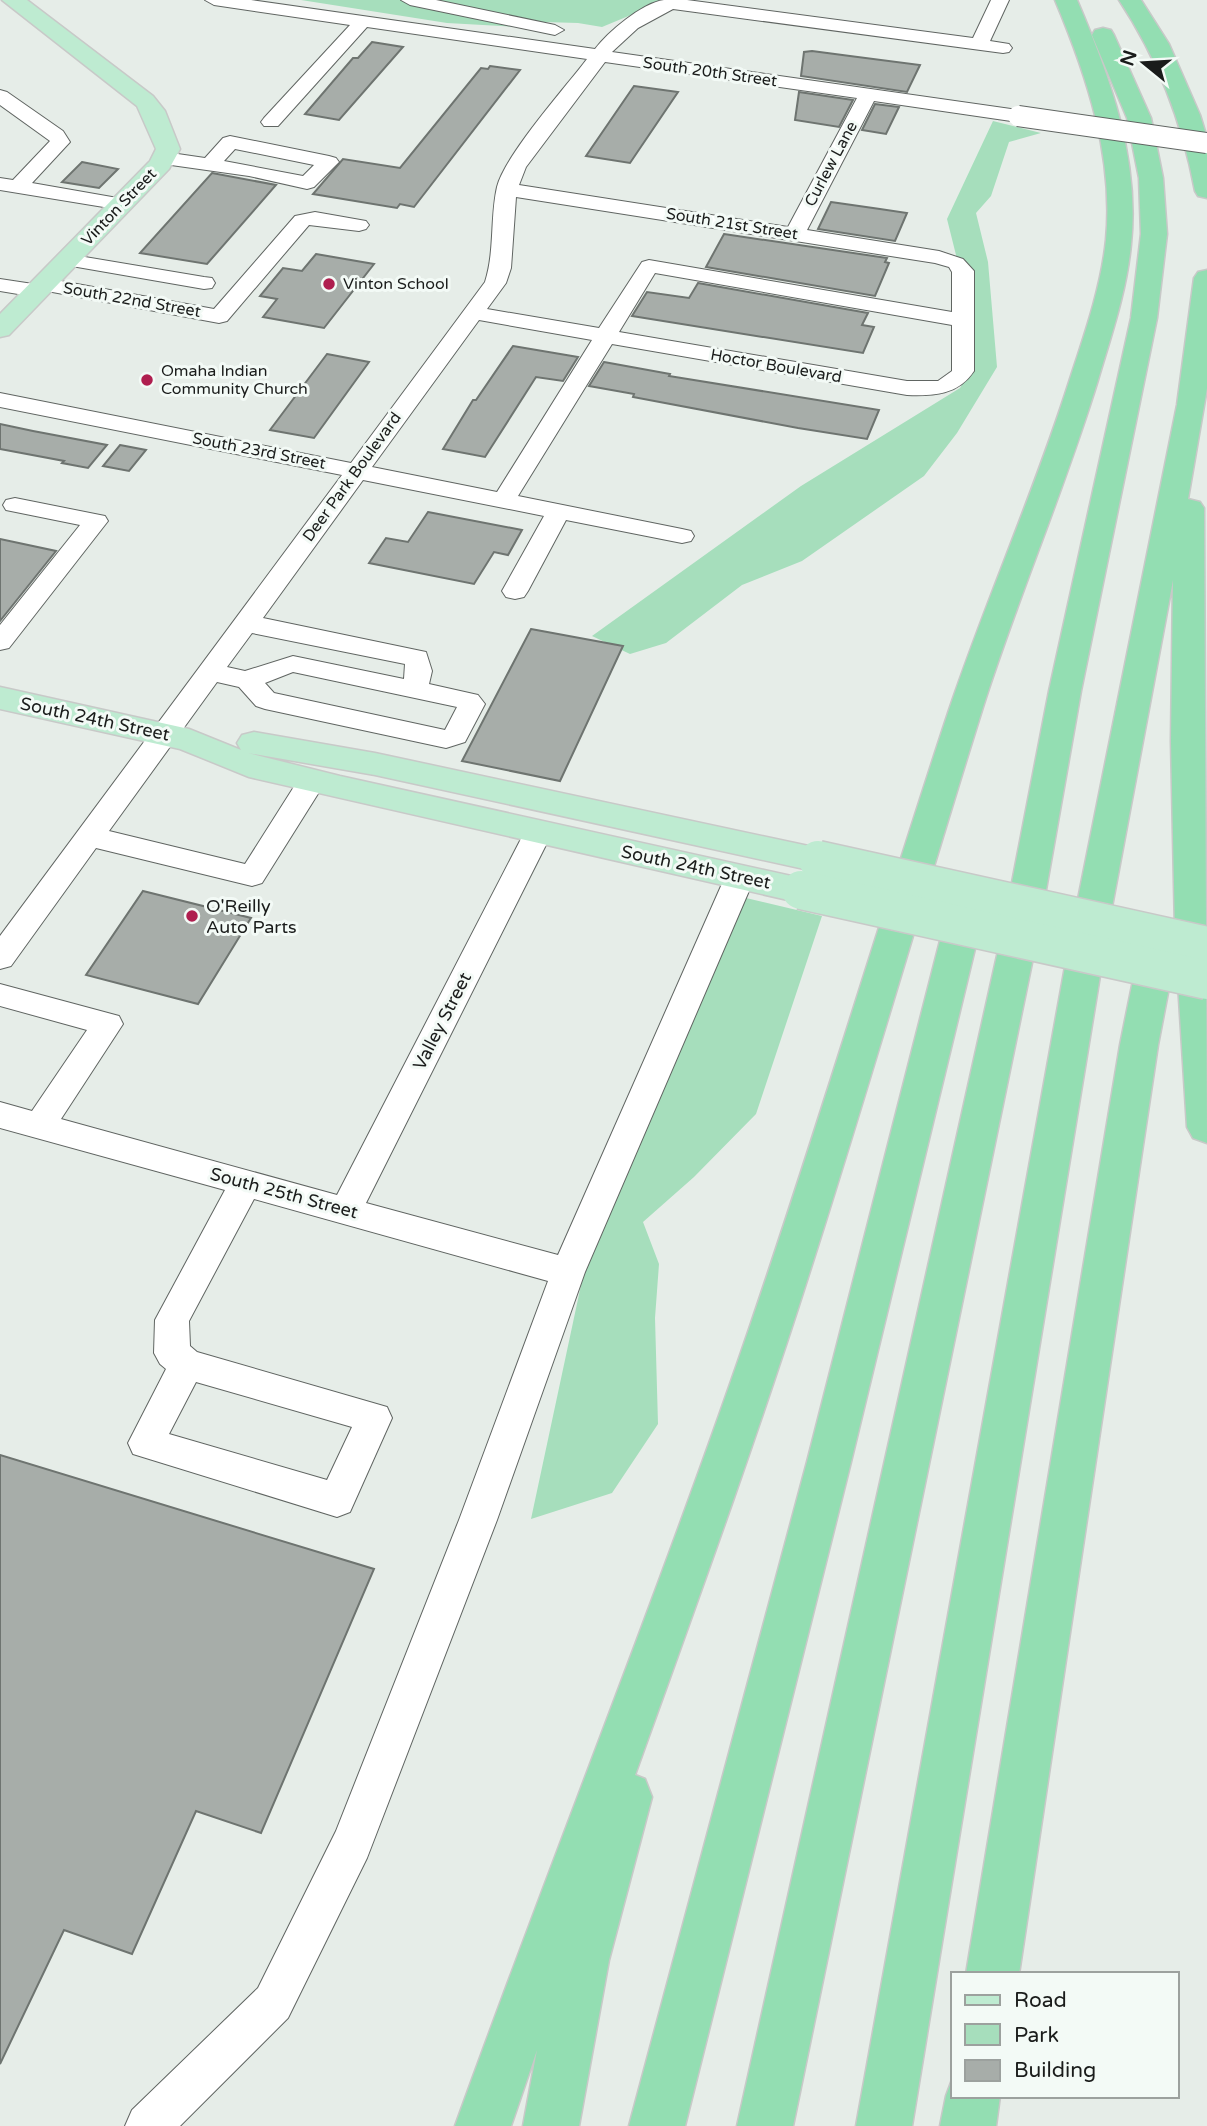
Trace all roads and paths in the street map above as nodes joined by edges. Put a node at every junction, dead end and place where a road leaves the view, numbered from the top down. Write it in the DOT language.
graph roads {
  1 [pos="13,0"];
  2 [pos="214,0"];
  3 [pos="410,0"];
  4 [pos="1000,0"];
  5 [pos="1066,0"];
  6 [pos="1082,0"];
  7 [pos="1130,0"];
  8 [pos="673,1"];
  9 [pos="363,22"];
  10 [pos="979,44"];
  11 [pos="1003,48"];
  12 [pos="606,49"];
  13 [pos="868,95"];
  14 [pos="0,96"];
  15 [pos="0,112"];
  16 [pos="22,113"];
  17 [pos="271,122"];
  18 [pos="1207,143"];
  19 [pos="164,158"];
  20 [pos="210,164"];
  21 [pos="8,186"];
  22 [pos="506,189"];
  23 [pos="1207,191"];
  24 [pos="122,204"];
  25 [pos="359,225"];
  26 [pos="795,234"];
  27 [pos="67,260"];
  28 [pos="956,263"];
  29 [pos="1207,278"];
  30 [pos="204,283"];
  31 [pos="0,285"];
  32 [pos="40,288"];
  33 [pos="474,313"];
  34 [pos="963,320"];
  35 [pos="0,329"];
  36 [pos="606,336"];
  37 [pos="0,400"];
  38 [pos="1191,405"];
  39 [pos="357,471"];
  40 [pos="503,501"];
  41 [pos="5,507"];
  42 [pos="558,512"];
  43 [pos="682,536"];
  44 [pos="515,591"];
  45 [pos="245,624"];
  46 [pos="0,642"];
  47 [pos="210,672"];
  48 [pos="247,680"];
  49 [pos="414,690"];
  50 [pos="0,698"];
  51 [pos="177,736"];
  52 [pos="313,781"];
  53 [pos="538,833"];
  54 [pos="90,836"];
  55 [pos="810,875"];
  56 [pos="740,877"];
  57 [pos="1001,901"];
  58 [pos="962,925"];
  59 [pos="1207,946"];
  60 [pos="1156,952"];
  61 [pos="0,958"];
  62 [pos="1207,980"];
  63 [pos="0,995"];
  64 [pos="0,1115"];
  65 [pos="39,1126"];
  66 [pos="1207,1127"];
  67 [pos="246,1182"];
  68 [pos="346,1210"];
  69 [pos="568,1272"];
  70 [pos="187,1363"];
  71 [pos="726,1456"];
  72 [pos="992,1972"];
  73 [pos="973,2098"];
  74 [pos="148,2126"];
  75 [pos="483,2126"];
  76 [pos="551,2126"];
  77 [pos="657,2126"];
  78 [pos="765,2126"];
  79 [pos="884,2126"];
  80 [pos="968,2126"];
  1 -- 19 [label="main road, Vinton Street"];
  2 -- 9 [label="street, South 20th Street"];
  3 -- 12 [label="street"];
  4 -- 10 [label="street"];
  5 -- 71 [label="highway"];
  6 -- 78 [label="highway"];
  7 -- 23 [label="highway"];
  8 -- 10 [label="street"];
  8 -- 12 [label="street, Deer Park Boulevard"];
  9 -- 12 [label="street, South 20th Street"];
  9 -- 17 [label="street"];
  10 -- 11 [label="street"];
  12 -- 13 [label="street, South 20th Street"];
  12 -- 22 [label="street, Deer Park Boulevard"];
  13 -- 18 [label="street, South 20th Street, bridge"];
  13 -- 26 [label="street, Curlew Lane"];
  14 -- 16 [label="street"];
  15 -- 16 [label="street"];
  16 -- 21 [label="street"];
  19 -- 20 [label="street"];
  19 -- 24 [label="main road, Vinton Street"];
  20 -- 20 [label="street"];
  21 -- 24 [label="street"];
  22 -- 26 [label="street, South 21st Street"];
  22 -- 33 [label="street, Deer Park Boulevard"];
  24 -- 27 [label="main road, Vinton Street"];
  25 -- 32 [label="street, South 22nd Street"];
  26 -- 28 [label="street, South 21st Street"];
  27 -- 30 [label="street"];
  27 -- 32 [label="main road, Vinton Street"];
  28 -- 34 [label="street, Hoctor Boulevard"];
  29 -- 38 [label="highway"];
  31 -- 32 [label="street, South 22nd Street"];
  32 -- 35 [label="main road, Vinton Street"];
  33 -- 36 [label="street, Hoctor Boulevard"];
  33 -- 39 [label="street, Deer Park Boulevard"];
  34 -- 36 [label="street"];
  34 -- 36 [label="street, Hoctor Boulevard"];
  36 -- 40 [label="street"];
  37 -- 39 [label="street, South 23rd Street"];
  38 -- 66 [label="highway"];
  38 -- 79 [label="highway"];
  39 -- 40 [label="street, South 23rd Street"];
  39 -- 45 [label="street, Deer Park Boulevard"];
  40 -- 42 [label="street, South 23rd Street"];
  41 -- 46 [label="street"];
  42 -- 43 [label="street, South 23rd Street"];
  42 -- 44 [label="street"];
  45 -- 47 [label="street, Deer Park Boulevard"];
  45 -- 49 [label="street"];
  47 -- 48 [label="street"];
  47 -- 51 [label="street, Deer Park Boulevard"];
  48 -- 49 [label="street"];
  48 -- 49 [label="street"];
  50 -- 51 [label="main road, South 24th Street"];
  51 -- 52 [label="main road, South 24th Street"];
  51 -- 54 [label="street, Deer Park Boulevard"];
  51 -- 55 [label="main road, South 24th Street"];
  52 -- 53 [label="main road, South 24th Street"];
  52 -- 54 [label="street"];
  53 -- 56 [label="main road, South 24th Street"];
  53 -- 68 [label="street, Valley Street"];
  54 -- 61 [label="street, Deer Park Boulevard"];
  55 -- 56 [label="main road, South 24th Street"];
  55 -- 57 [label="main road, South 24th Street, bridge"];
  55 -- 58 [label="main road, South 24th Street, bridge"];
  56 -- 69 [label="street"];
  57 -- 58 [label="highway"];
  57 -- 60 [label="main road, South 24th Street, bridge"];
  58 -- 60 [label="main road, South 24th Street, bridge"];
  58 -- 77 [label="highway"];
  59 -- 60 [label="main road, South 24th Street, bridge"];
  60 -- 62 [label="main road, South 24th Street, bridge"];
  60 -- 72 [label="highway"];
  63 -- 65 [label="street"];
  64 -- 65 [label="street, South 25th Street"];
  65 -- 67 [label="street, South 25th Street"];
  67 -- 68 [label="street, South 25th Street"];
  67 -- 70 [label="street"];
  68 -- 69 [label="street, South 25th Street"];
  69 -- 74 [label="street"];
  70 -- 70 [label="street"];
  71 -- 75 [label="highway"];
  71 -- 76 [label="highway"];
  73 -- 80 [label="highway"];
}
